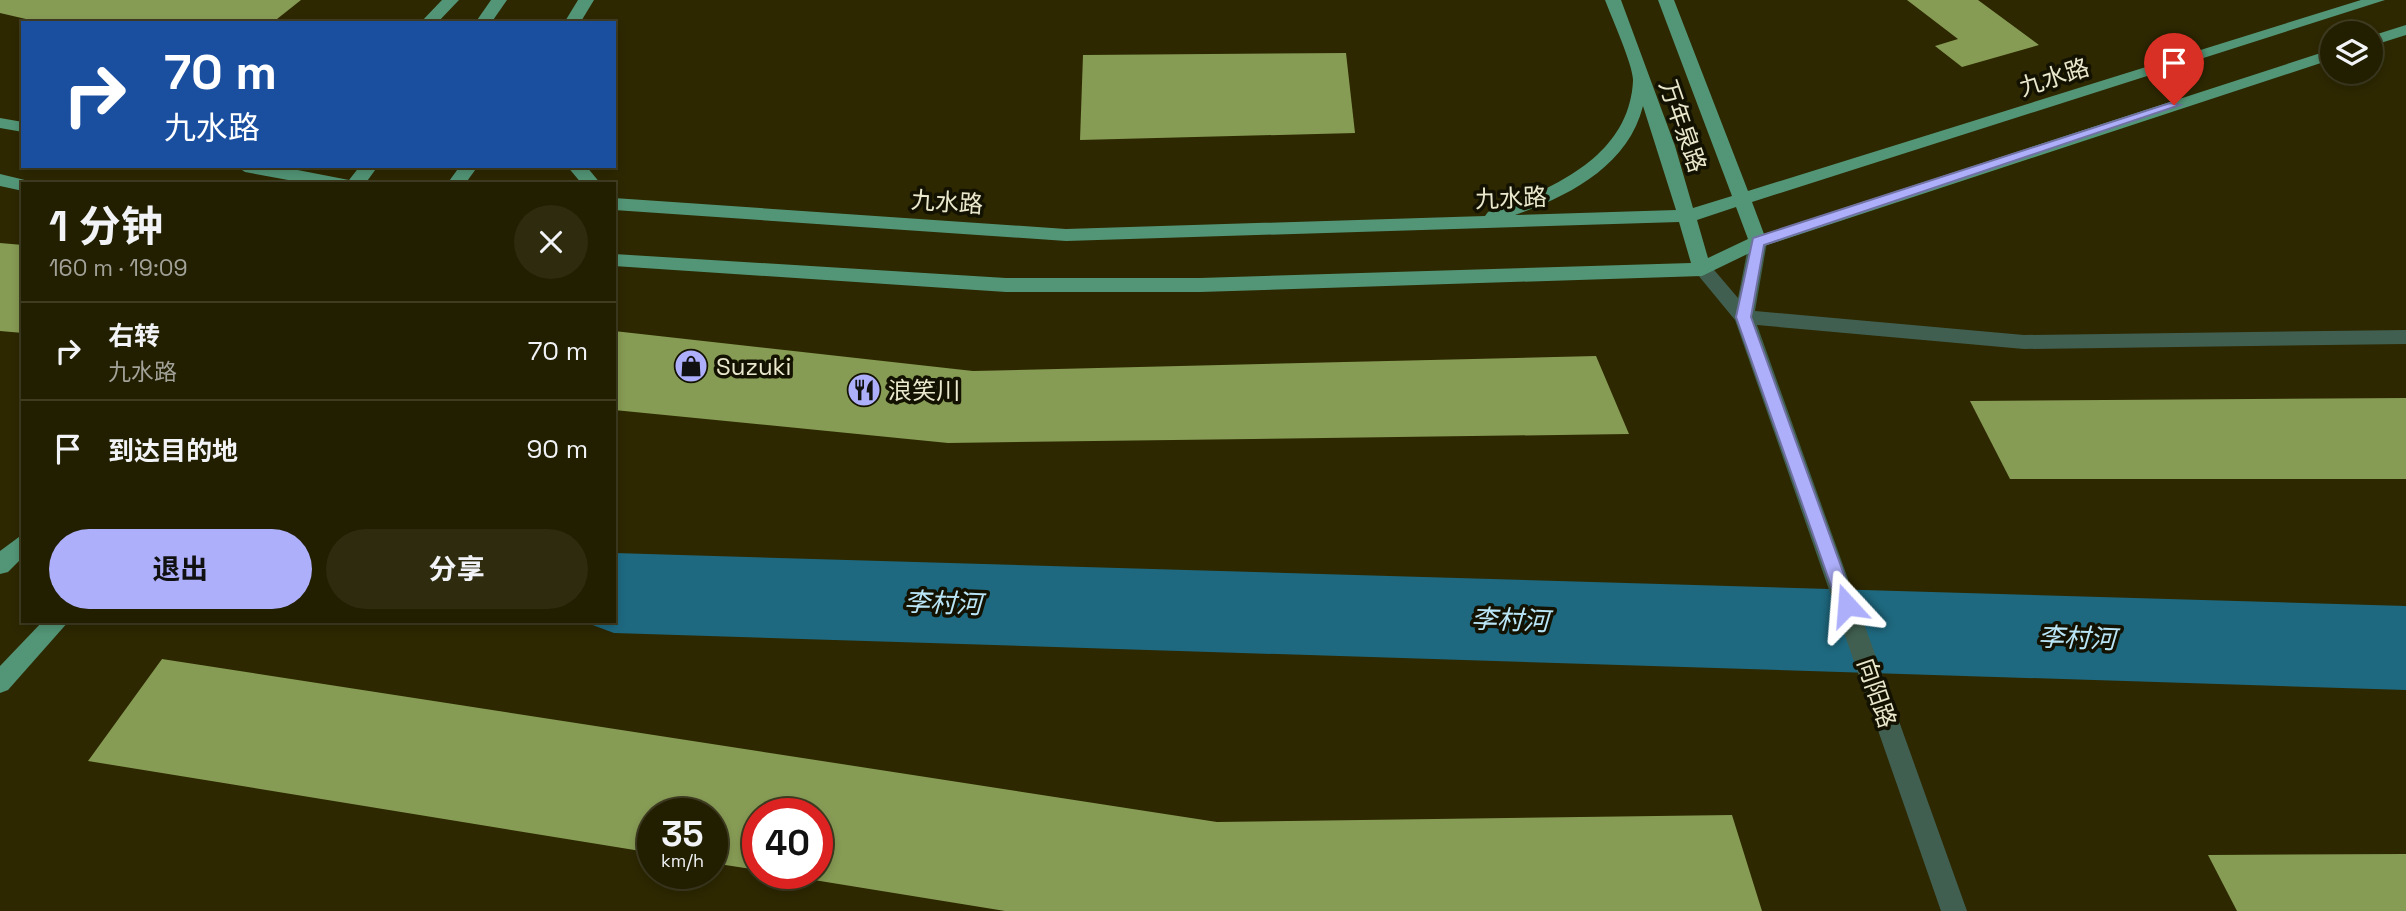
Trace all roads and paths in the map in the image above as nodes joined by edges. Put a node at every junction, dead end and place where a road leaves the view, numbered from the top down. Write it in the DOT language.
graph roads {
  1 [pos="451,0"];
  2 [pos="499,0"];
  3 [pos="1613,0"];
  4 [pos="1666,0"];
  5 [pos="2377,0"];
  6 [pos="430,21"];
  7 [pos="484,21"];
  8 [pos="2406,30"];
  9 [pos="2383,37"];
  10 [pos="2320,58"];
  11 [pos="1642,79"];
  12 [pos="0,122"];
  13 [pos="21,127"];
  14 [pos="256,168"];
  15 [pos="367,168"];
  16 [pos="578,168"];
  17 [pos="0,180"];
  18 [pos="332,182"];
  19 [pos="357,182"];
  20 [pos="590,182"];
  21 [pos="21,185"];
  22 [pos="1742,200"];
  23 [pos="619,202"];
  24 [pos="1688,216"];
  25 [pos="1472,224"];
  26 [pos="1758,242"];
  27 [pos="616,260"];
  28 [pos="1702,269"];
  29 [pos="1744,317"];
  30 [pos="2406,337"];
  31 [pos="21,545"];
  32 [pos="0,565"];
  33 [pos="56,623"];
  34 [pos="0,682"];
  35 [pos="1954,911"];
  1 -- 6 [label="main road"];
  2 -- 7 [label="main road"];
  3 -- 11 [label="main road, 万年泉路"];
  4 -- 22 [label="main road, 万年泉路"];
  5 -- 22 [label="main road, 九水路"];
  8 -- 9 [label="main road"];
  10 -- 26 [label="main road"];
  11 -- 24 [label="main road, 万年泉路"];
  11 -- 25 [label="main road"];
  12 -- 13 [label="main road"];
  14 -- 18 [label="main road"];
  15 -- 19 [label="main road"];
  16 -- 20 [label="main road"];
  17 -- 21 [label="main road"];
  22 -- 24 [label="main road, 九水路"];
  22 -- 26 [label="main road, 万年泉路"];
  23 -- 25 [label="main road, 九水路"];
  24 -- 25 [label="main road, 九水路"];
  24 -- 28 [label="main road, 万年泉路"];
  26 -- 28 [label="main road"];
  26 -- 29 [label="street"];
  27 -- 28 [label="main road"];
  28 -- 29 [label="street, 向阳路"];
  29 -- 30 [label="street"];
  29 -- 35 [label="street, 向阳路"];
  31 -- 32 [label="main road"];
  33 -- 34 [label="main road"];
}
